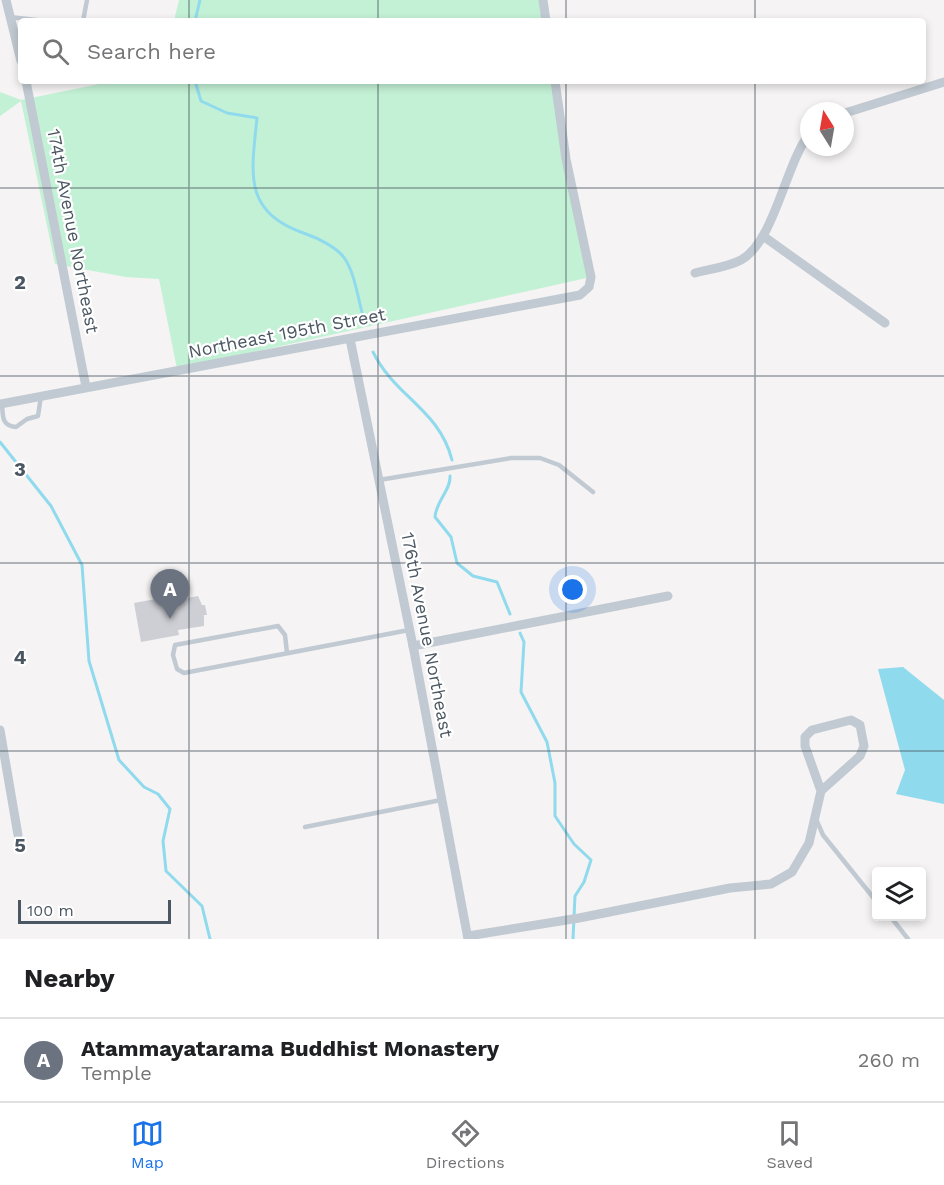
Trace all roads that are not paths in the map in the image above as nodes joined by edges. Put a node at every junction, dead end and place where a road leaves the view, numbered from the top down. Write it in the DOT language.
graph roads {
  1 [pos="6,0"];
  2 [pos="87,0"];
  3 [pos="543,0"];
  4 [pos="10,17"];
  5 [pos="19,18"];
  6 [pos="84,18"];
  7 [pos="546,18"];
  8 [pos="18,49"];
  9 [pos="944,82"];
  10 [pos="27,84"];
  11 [pos="555,84"];
  12 [pos="854,110"];
  13 [pos="800,147"];
  14 [pos="763,236"];
  15 [pos="695,273"];
  16 [pos="885,323"];
  17 [pos="350,339"];
  18 [pos="86,387"];
  19 [pos="41,396"];
  20 [pos="1,404"];
  21 [pos="379,480"];
  22 [pos="593,492"];
  23 [pos="668,596"];
  24 [pos="409,630"];
  25 [pos="412,646"];
  26 [pos="287,653"];
  27 [pos="0,730"];
  28 [pos="821,791"];
  29 [pos="442,799"];
  30 [pos="815,817"];
  31 [pos="305,827"];
  32 [pos="18,835"];
  33 [pos="872,896"];
  34 [pos="894,921"];
  35 [pos="468,938"];
  36 [pos="908,939"];
  1 -- 4 [label="street"];
  2 -- 6 [label="lane"];
  3 -- 7 [label="street"];
  4 -- 5 [label="lane"];
  4 -- 8 [label="street"];
  9 -- 12 [label="street"];
  10 -- 18 [label="street, 174th Avenue Northeast"];
  11 -- 17 [label="street, Northeast 195th Street"];
  13 -- 14 [label="street"];
  14 -- 15 [label="street"];
  14 -- 16 [label="street"];
  17 -- 18 [label="street, Northeast 195th Street"];
  17 -- 21 [label="street, 176th Avenue Northeast"];
  18 -- 19 [label="street, Northeast 195th Street"];
  19 -- 20 [label="street, Northeast 195th Street"];
  19 -- 20 [label="lane"];
  21 -- 22 [label="lane"];
  21 -- 24 [label="street, 176th Avenue Northeast"];
  23 -- 25 [label="street"];
  24 -- 25 [label="street, 176th Avenue Northeast"];
  24 -- 26 [label="lane"];
  25 -- 29 [label="street, 176th Avenue Northeast"];
  26 -- 26 [label="lane"];
  27 -- 32 [label="street"];
  28 -- 28 [label="street"];
  28 -- 30 [label="street"];
  29 -- 31 [label="lane"];
  29 -- 35 [label="street, 176th Avenue Northeast"];
  30 -- 33 [label="lane"];
  30 -- 35 [label="street"];
  34 -- 36 [label="lane"];
}
